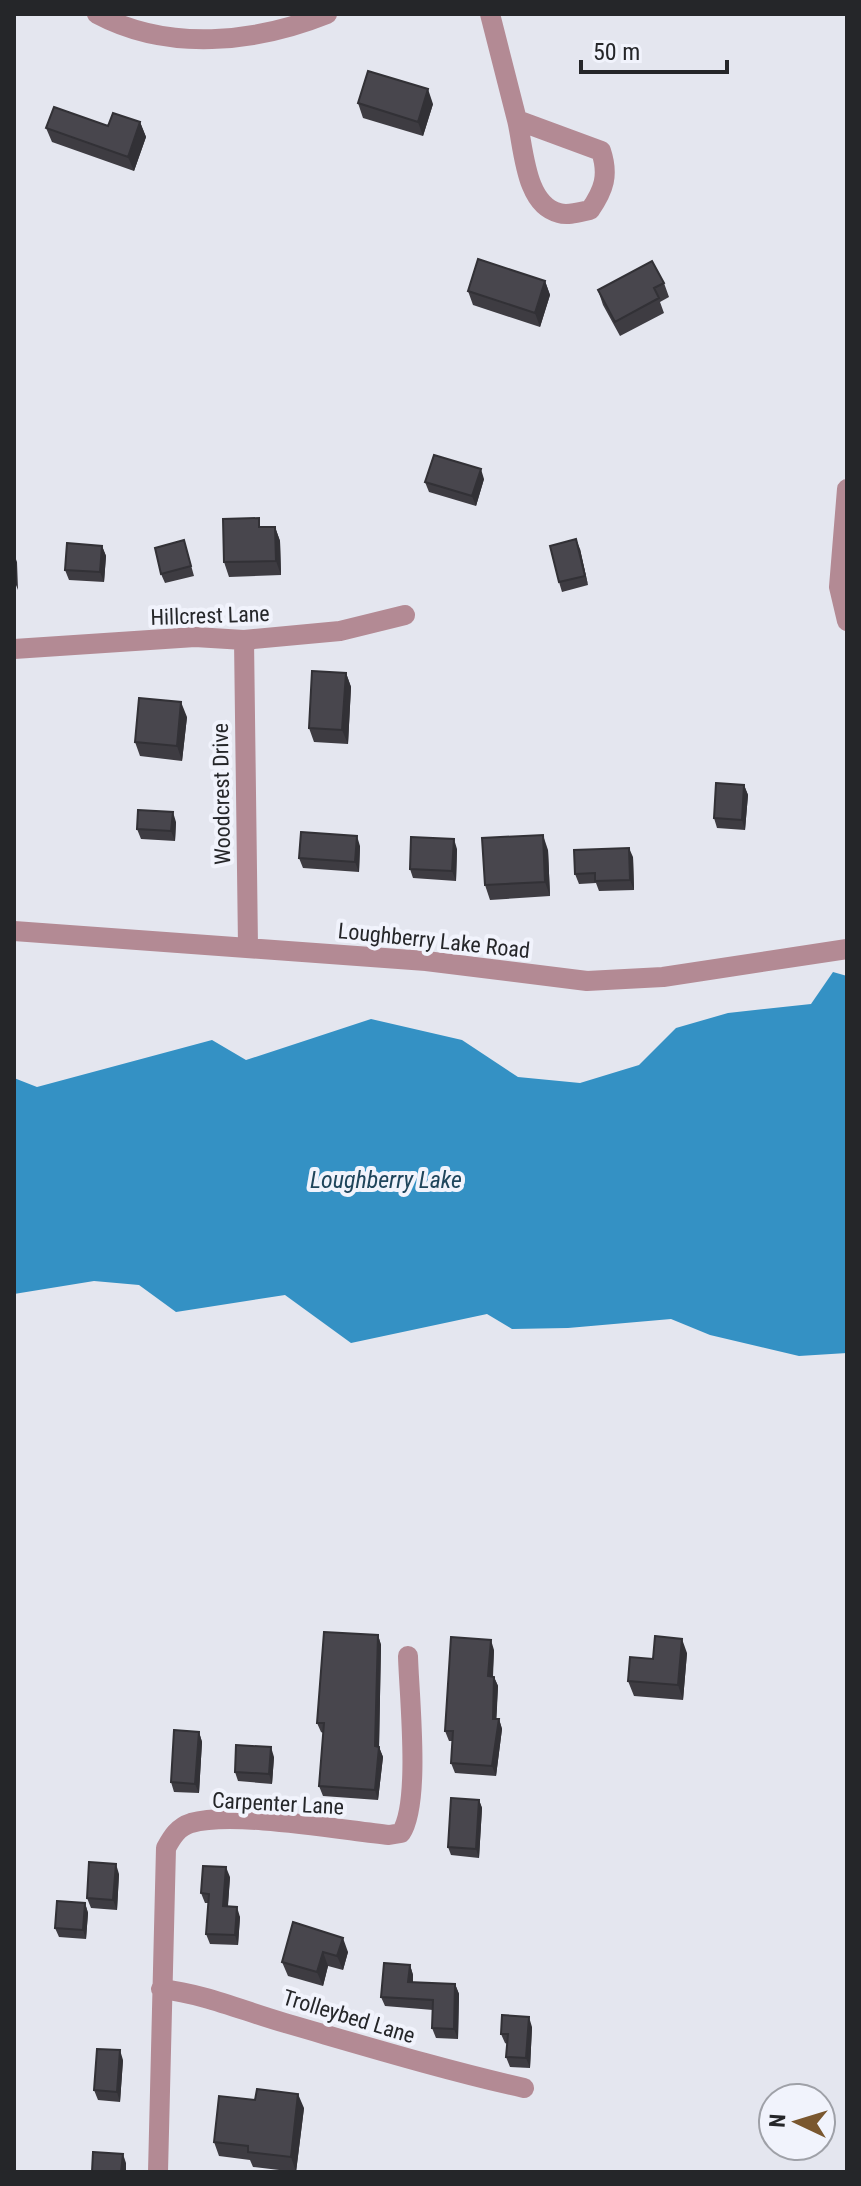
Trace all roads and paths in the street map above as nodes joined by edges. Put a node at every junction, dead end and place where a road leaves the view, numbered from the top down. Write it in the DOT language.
graph roads {
  1 [pos="97,14"];
  2 [pos="327,14"];
  3 [pos="490,14"];
  4 [pos="517,120"];
  5 [pos="847,489"];
  6 [pos="405,615"];
  7 [pos="847,621"];
  8 [pos="244,640"];
  9 [pos="14,649"];
  10 [pos="14,931"];
  11 [pos="248,946"];
  12 [pos="847,949"];
  13 [pos="408,1656"];
  14 [pos="161,1989"];
  15 [pos="524,2088"];
  16 [pos="158,2172"];
  1 -- 2 [label="street"];
  3 -- 4 [label="street"];
  4 -- 4 [label="street"];
  5 -- 7 [label="street"];
  6 -- 8 [label="street, Hillcrest Lane"];
  8 -- 9 [label="street, Hillcrest Lane"];
  8 -- 11 [label="street, Woodcrest Drive"];
  10 -- 11 [label="street, Loughberry Lake Road"];
  11 -- 12 [label="street, Loughberry Lake Road"];
  13 -- 14 [label="street, Carpenter Lane"];
  14 -- 15 [label="street, Trolleybed Lane"];
  14 -- 16 [label="street, Carpenter Lane"];
}
